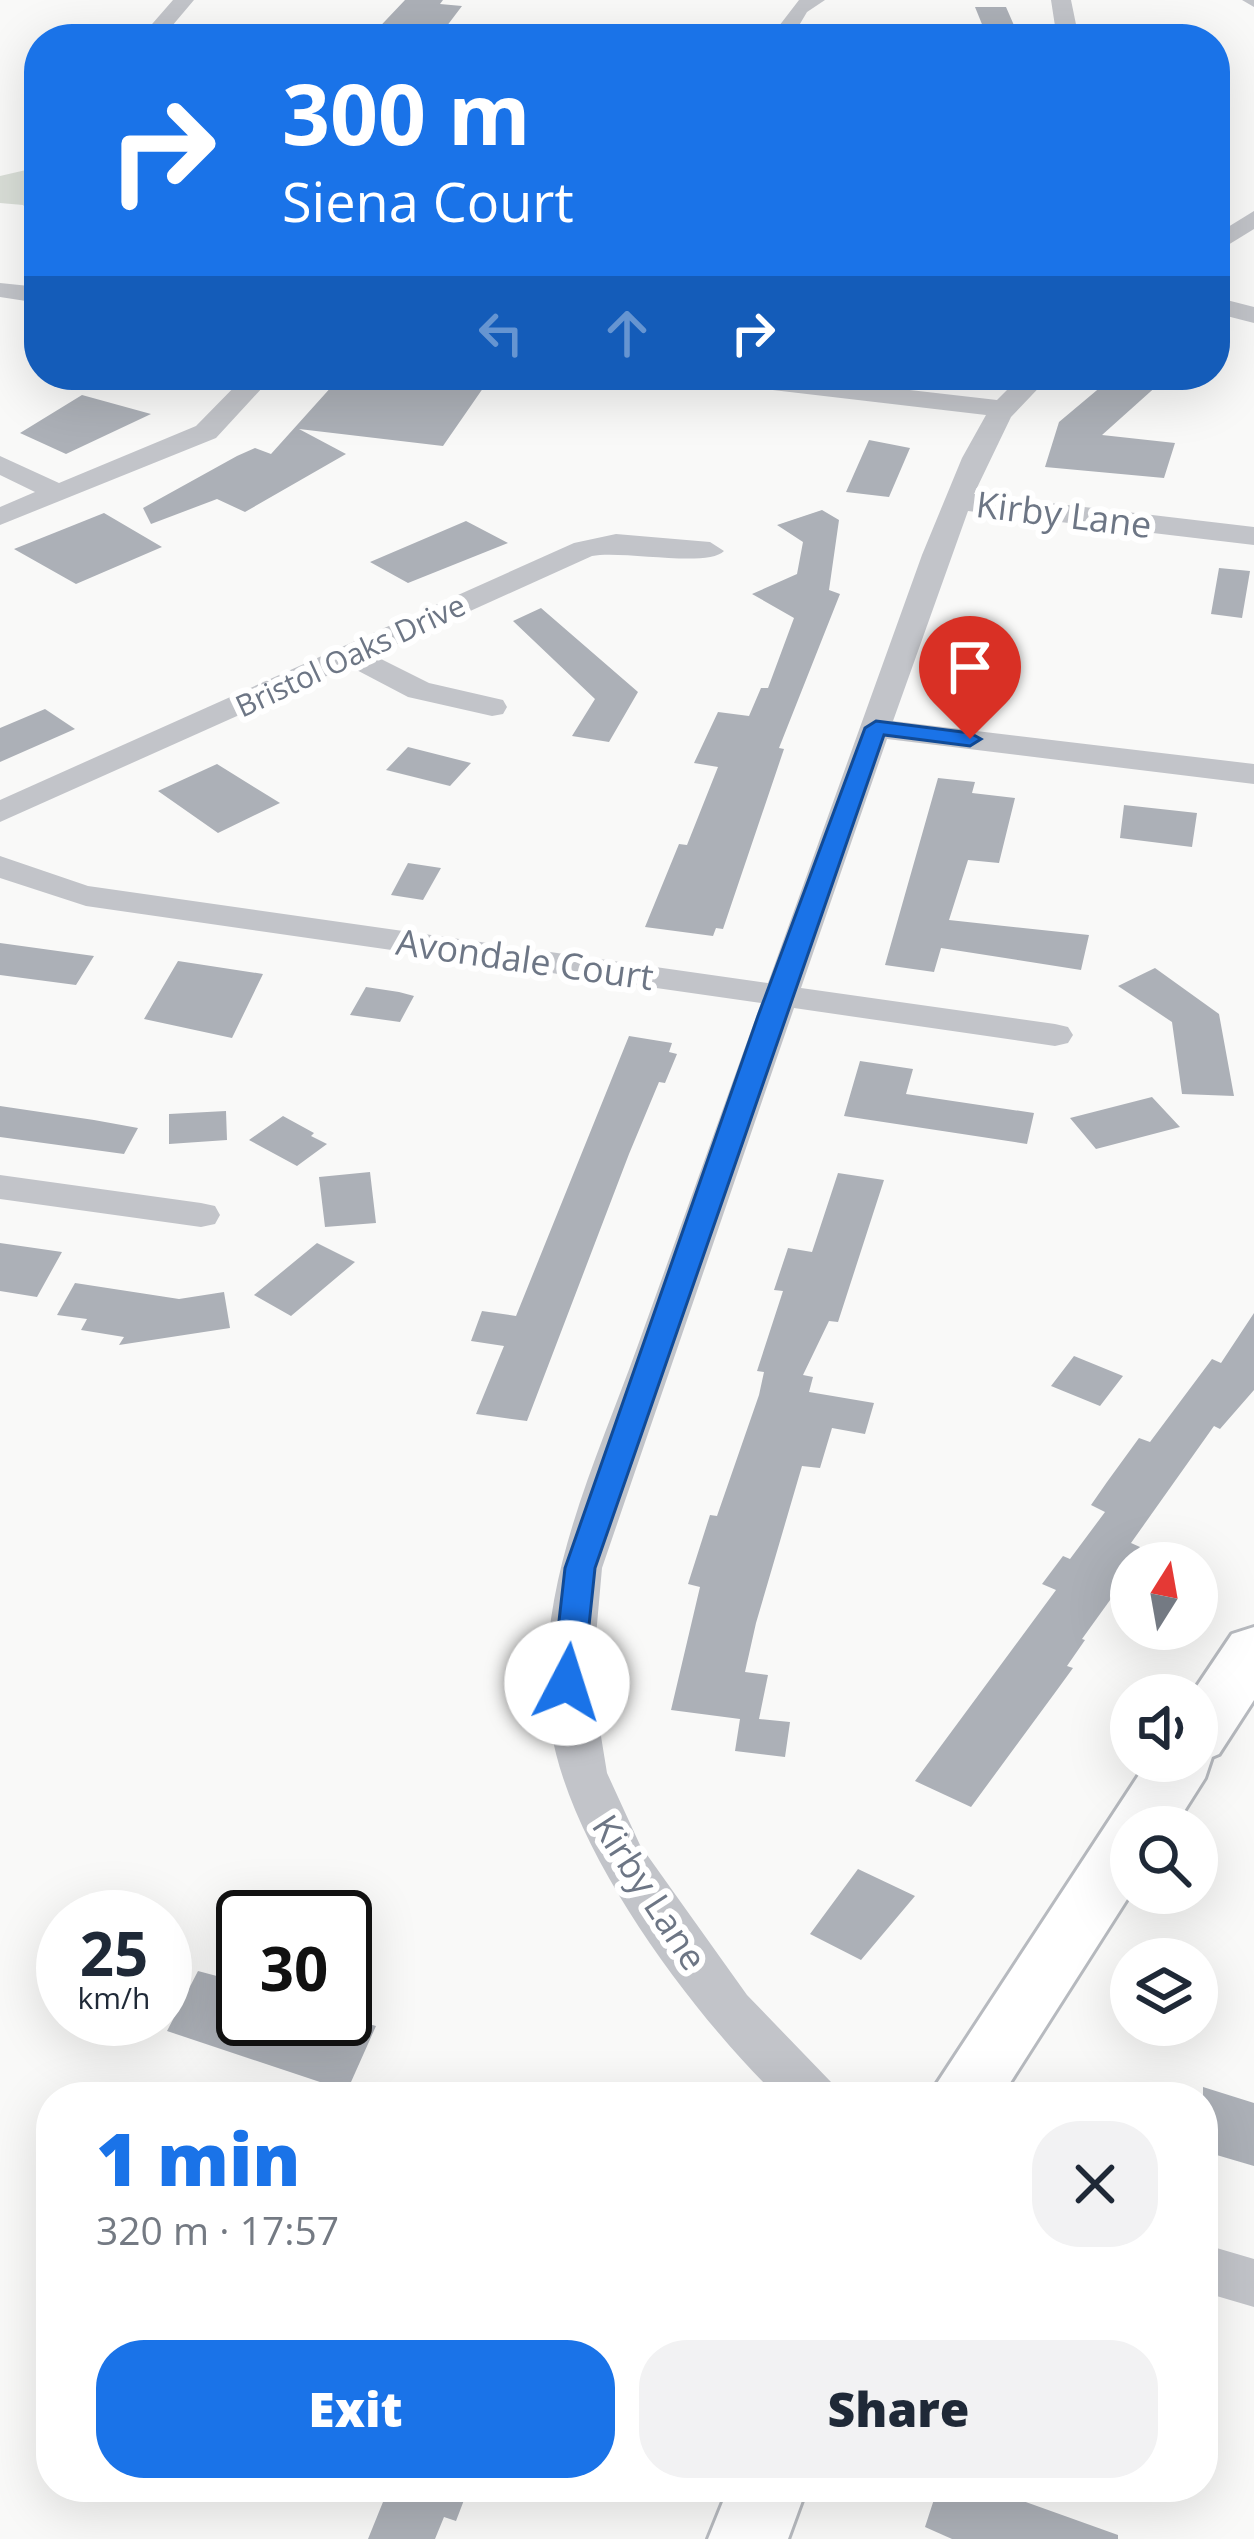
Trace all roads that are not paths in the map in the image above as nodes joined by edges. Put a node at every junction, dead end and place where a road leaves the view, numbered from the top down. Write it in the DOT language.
graph roads {
  1 [pos="184,0"];
  2 [pos="815,0"];
  3 [pos="163,24"];
  4 [pos="789,24"];
  5 [pos="247,390"];
  6 [pos="835,390"];
  7 [pos="1022,390"];
  8 [pos="1000,410"];
  9 [pos="0,464"];
  10 [pos="60,494"];
  11 [pos="959,501"];
  12 [pos="0,518"];
  13 [pos="1254,536"];
  14 [pos="710,550"];
  15 [pos="350,655"];
  16 [pos="492,707"];
  17 [pos="876,728"];
  18 [pos="1254,774"];
  19 [pos="0,812"];
  20 [pos="0,866"];
  21 [pos="778,996"];
  22 [pos="1055,1035"];
  23 [pos="0,1186"];
  24 [pos="201,1215"];
  25 [pos="1254,1650"];
  26 [pos="1218,1706"];
  27 [pos="1110,1871"];
  28 [pos="799,2082"];
  29 [pos="973,2082"];
  30 [pos="1218,2272"];
  31 [pos="1254,2283"];
  32 [pos="762,2502"];
  33 [pos="748,2539"];
  1 -- 3 [label="street"];
  2 -- 4 [label="street"];
  5 -- 10 [label="street"];
  6 -- 8 [label="street"];
  7 -- 8 [label="street"];
  8 -- 11 [label="street"];
  9 -- 10 [label="street"];
  10 -- 12 [label="street"];
  11 -- 13 [label="street, Kirby Lane"];
  11 -- 17 [label="street, Kirby Lane"];
  14 -- 15 [label="street, Bristol Oaks Drive"];
  15 -- 16 [label="street"];
  15 -- 19 [label="street, Bristol Oaks Drive"];
  17 -- 18 [label="street"];
  17 -- 21 [label="street, Kirby Lane"];
  20 -- 21 [label="street, Avondale Court"];
  21 -- 22 [label="street, Avondale Court"];
  21 -- 28 [label="street, Kirby Lane"];
  23 -- 24 [label="street"];
  25 -- 26 [label="street"];
  27 -- 29 [label="street"];
  30 -- 31 [label="street"];
  32 -- 33 [label="street"];
}
